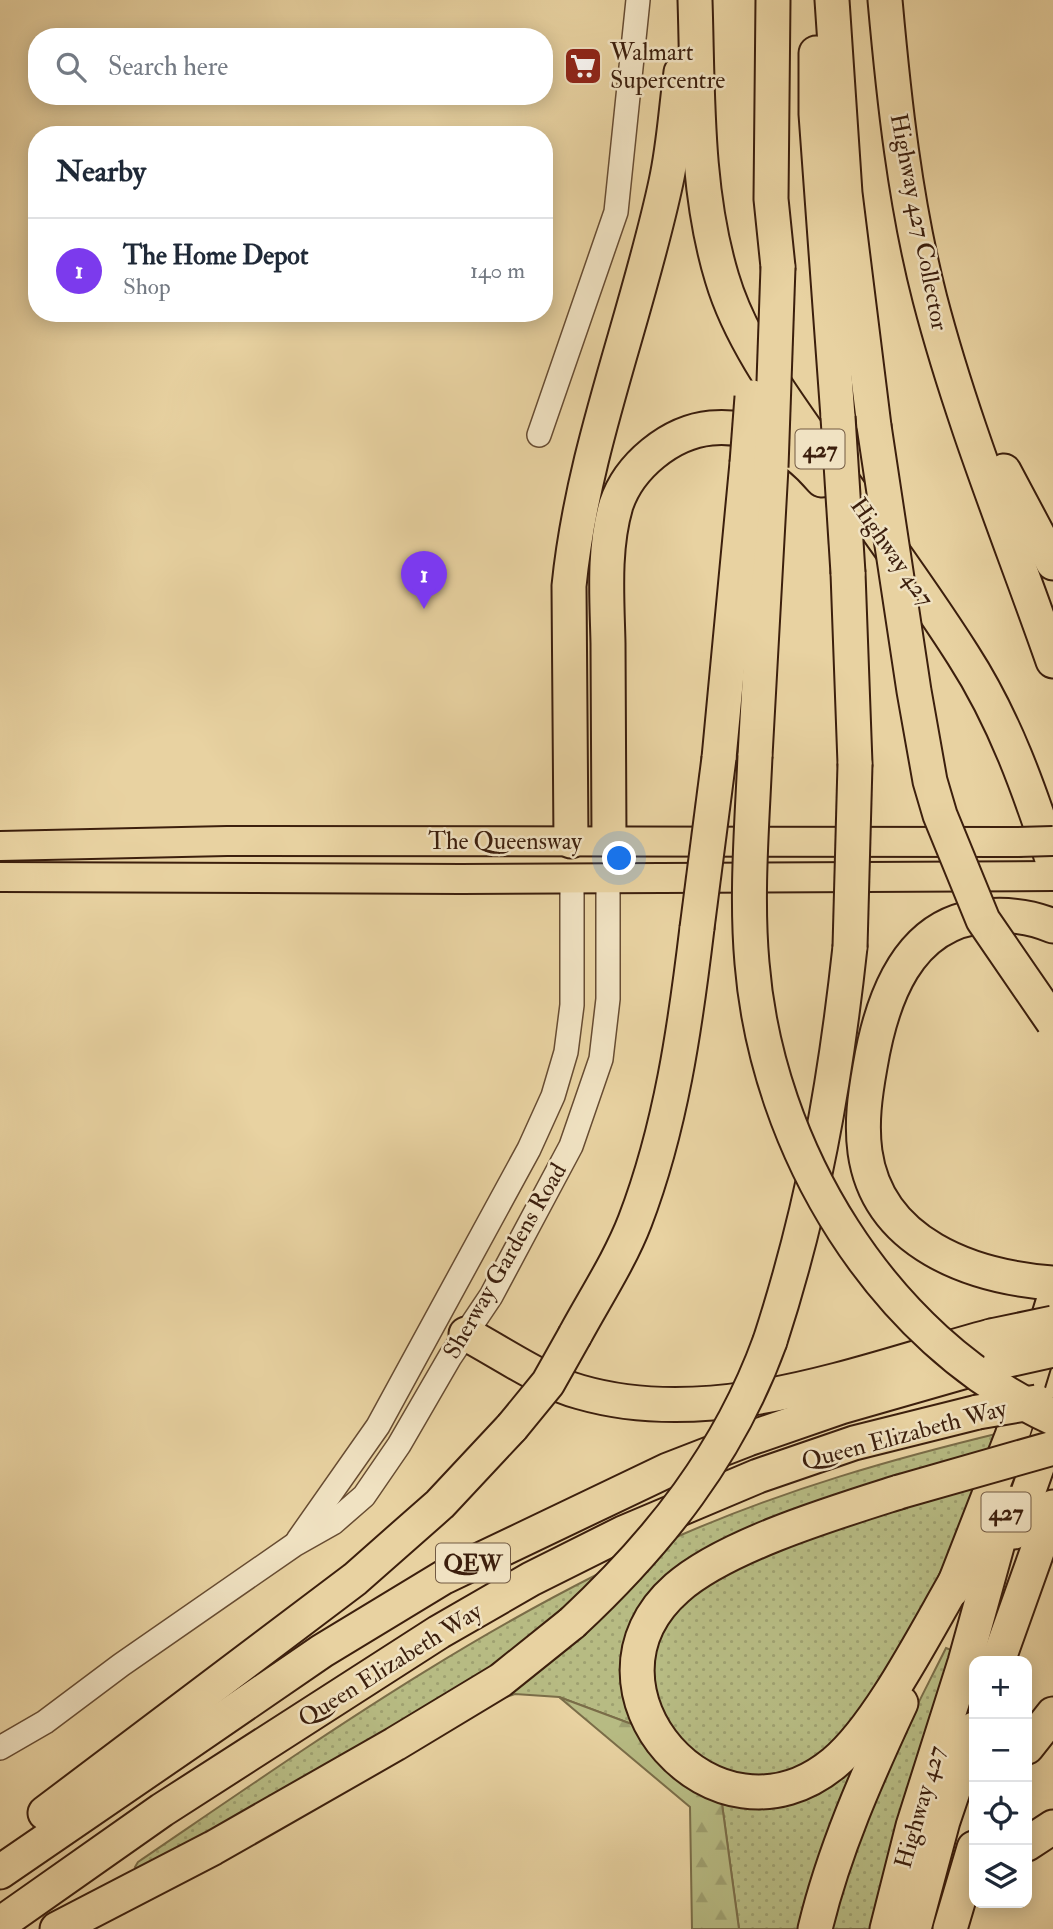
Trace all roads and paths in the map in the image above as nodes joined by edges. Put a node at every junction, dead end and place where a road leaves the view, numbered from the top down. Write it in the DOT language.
graph roads {
  1 [pos="638,0"];
  2 [pos="694,0"];
  3 [pos="773,0"];
  4 [pos="817,0"];
  5 [pos="832,0"];
  6 [pos="885,0"];
  7 [pos="953,372"];
  8 [pos="539,435"];
  9 [pos="759,465"];
  10 [pos="1003,519"];
  11 [pos="1053,563"];
  12 [pos="931,607"];
  13 [pos="1053,626"];
  14 [pos="1053,661"];
  15 [pos="609,840"];
  16 [pos="571,841"];
  17 [pos="1053,841"];
  18 [pos="0,846"];
  19 [pos="1048,874"];
  20 [pos="0,877"];
  21 [pos="608,877"];
  22 [pos="572,879"];
  23 [pos="1053,926"];
  24 [pos="1053,1022"];
  25 [pos="1048,1289"];
  26 [pos="436,1318"];
  27 [pos="1053,1323"];
  28 [pos="423,1341"];
  29 [pos="458,1345"];
  30 [pos="996,1349"];
  31 [pos="1053,1350"];
  32 [pos="1053,1364"];
  33 [pos="1053,1399"];
  34 [pos="1053,1420"];
  35 [pos="1053,1448"];
  36 [pos="1053,1507"];
  37 [pos="295,1545"];
  38 [pos="962,1570"];
  39 [pos="1000,1656"];
  40 [pos="965,1661"];
  41 [pos="1053,1714"];
  42 [pos="1032,1741"];
  43 [pos="969,1744"];
  44 [pos="0,1748"];
  45 [pos="1053,1828"];
  46 [pos="1032,1841"];
  47 [pos="0,1846"];
  48 [pos="969,1864"];
  49 [pos="0,1872"];
  50 [pos="977,1908"];
  51 [pos="0,1924"];
  52 [pos="57,1929"];
  53 [pos="815,1929"];
  54 [pos="887,1929"];
  55 [pos="914,1929"];
  56 [pos="950,1929"];
  57 [pos="967,1929"];
  1 -- 8 [label="street"];
  2 -- 12 [label="highway, Highway 427 / 427"];
  2 -- 16 [label="highway"];
  3 -- 9 [label="highway, bridge"];
  4 -- 52 [label="highway, bridge"];
  5 -- 24 [label="highway, bridge"];
  6 -- 7 [label="highway, Highway 427 Collector"];
  7 -- 10 [label="highway, Highway 427 Collector"];
  7 -- 11 [label="highway"];
  9 -- 34 [label="highway, bridge"];
  9 -- 47 [label="highway, bridge"];
  10 -- 13 [label="highway"];
  10 -- 14 [label="highway"];
  12 -- 15 [label="highway"];
  12 -- 19 [label="highway, Highway 427 / 427"];
  15 -- 16 [label="main road, The Queensway"];
  15 -- 17 [label="main road, The Queensway, bridge"];
  15 -- 21 [label="main road, Sherway Gardens Road"];
  16 -- 18 [label="main road, The Queensway"];
  16 -- 22 [label="main road, Sherway Gardens Road"];
  19 -- 21 [label="main road, The Queensway"];
  20 -- 22 [label="main road, The Queensway"];
  21 -- 22 [label="main road, The Queensway"];
  21 -- 29 [label="street, Sherway Gardens Road"];
  22 -- 26 [label="street, Sherway Gardens Road"];
  23 -- 25 [label="highway"];
  25 -- 38 [label="highway"];
  26 -- 28 [label="street, Sherway Gardens Road"];
  26 -- 29 [label="street"];
  27 -- 30 [label="highway, bridge"];
  28 -- 29 [label="street"];
  28 -- 37 [label="street, Sherway Gardens Road"];
  29 -- 30 [label="highway"];
  29 -- 37 [label="street, Sherway Gardens Road"];
  30 -- 31 [label="highway, Queen Elizabeth Way / QEW, bridge"];
  30 -- 49 [label="highway, Queen Elizabeth Way / QEW"];
  32 -- 40 [label="highway, Highway 427 / 427"];
  33 -- 51 [label="highway, Queen Elizabeth Way, bridge"];
  34 -- 40 [label="highway"];
  35 -- 38 [label="highway, bridge"];
  36 -- 39 [label="highway, 427"];
  37 -- 44 [label="street, Sherway Gardens Road"];
  38 -- 53 [label="highway"];
  40 -- 54 [label="highway, Highway 427 / 427"];
  41 -- 42 [label="highway"];
  43 -- 55 [label="highway, Highway 427"];
  45 -- 46 [label="highway"];
  48 -- 56 [label="highway"];
  50 -- 57 [label="highway"];
}
